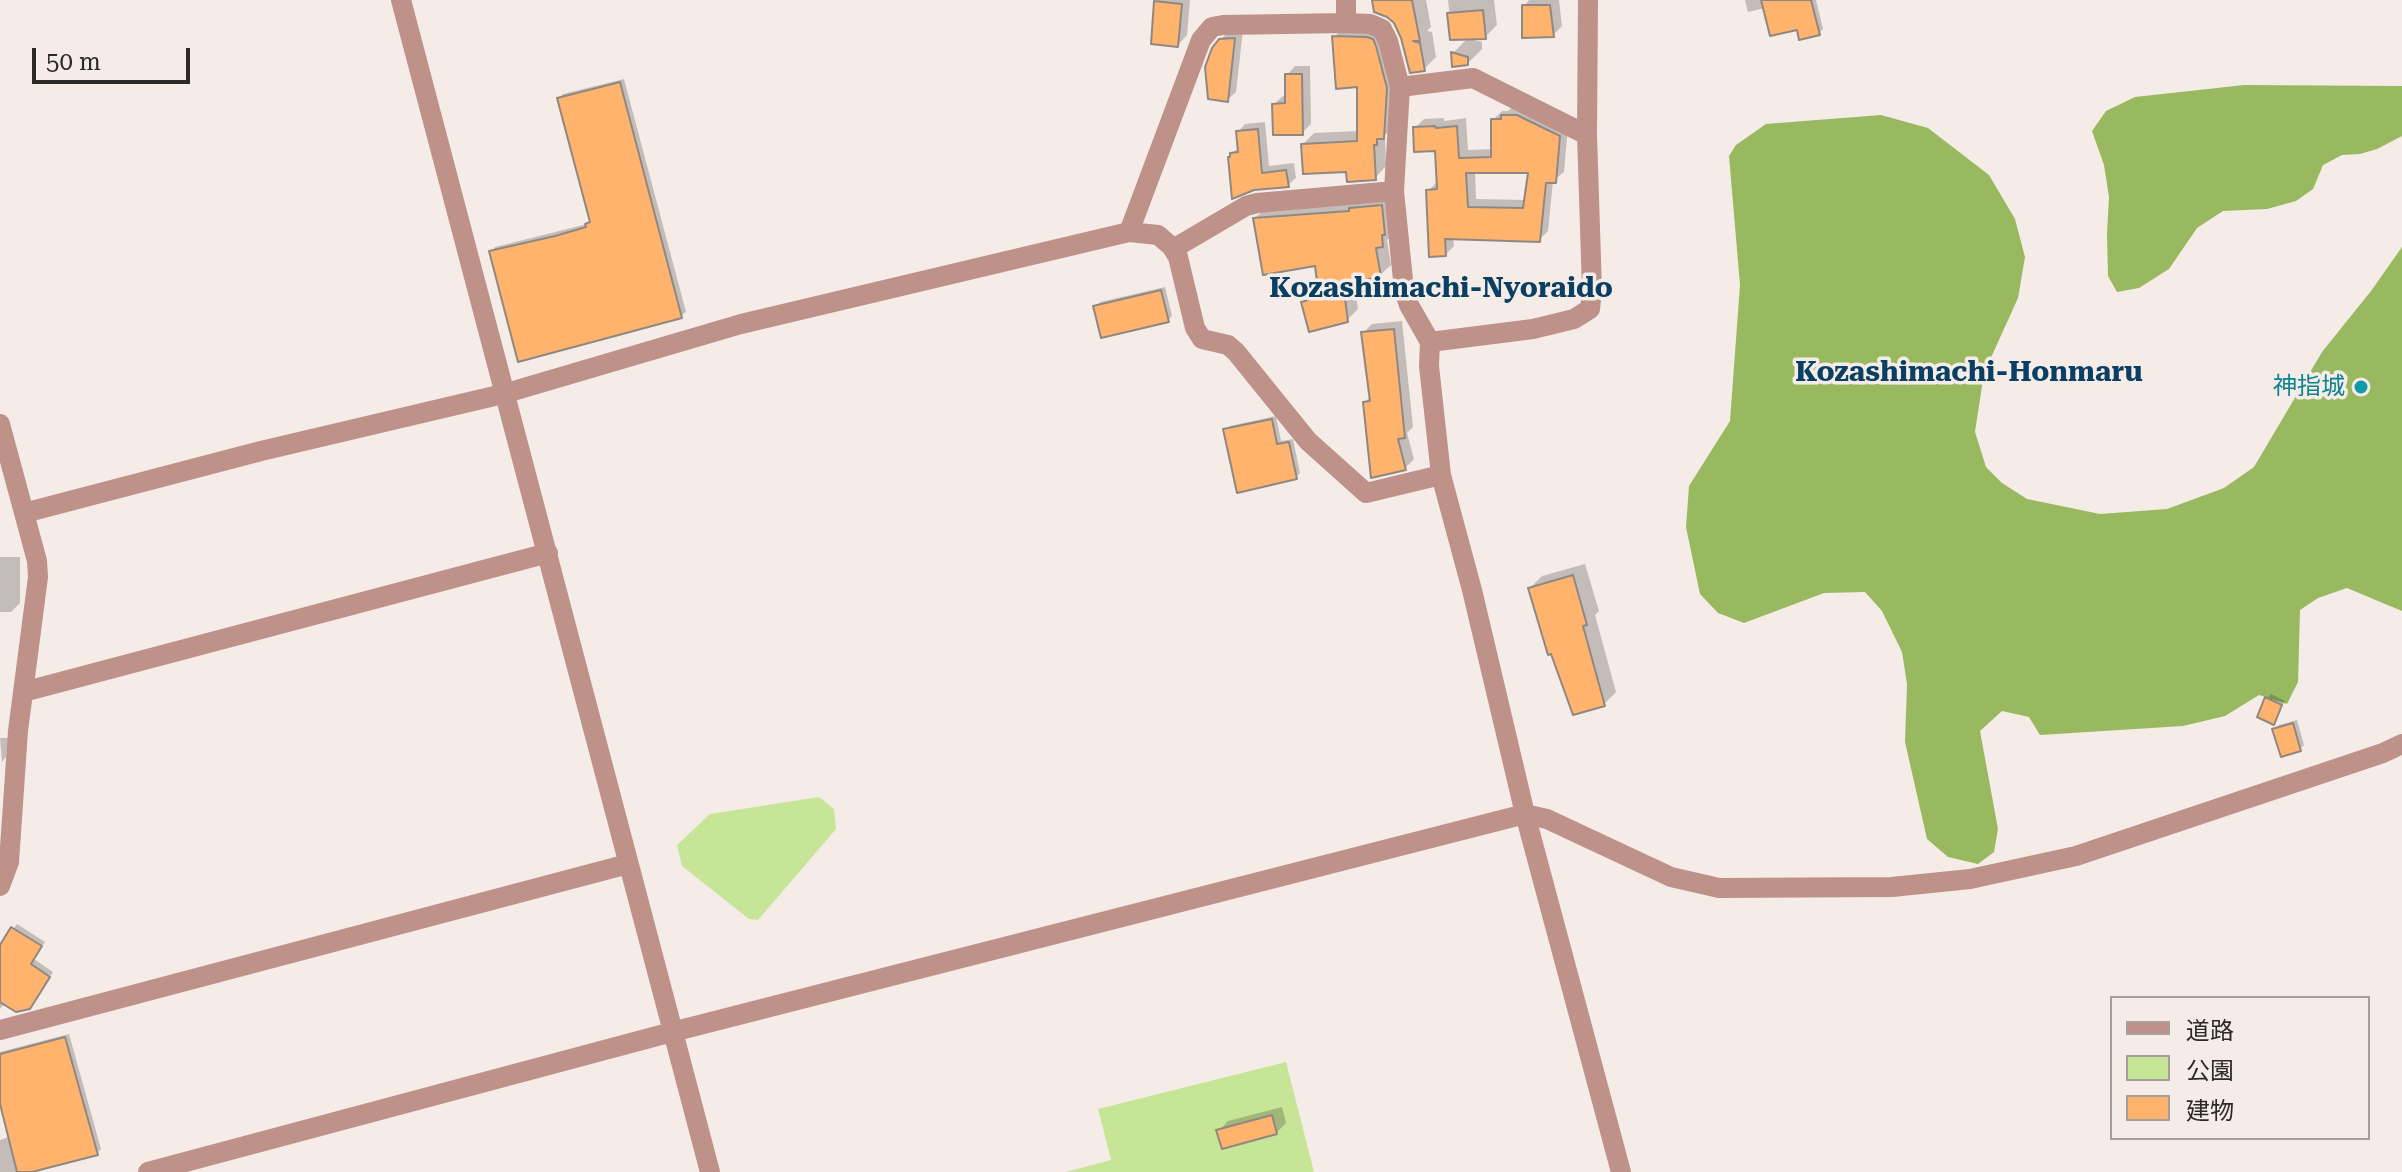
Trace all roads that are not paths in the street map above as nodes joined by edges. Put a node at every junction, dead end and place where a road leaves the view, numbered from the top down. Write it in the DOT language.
graph roads {
  1 [pos="401,0"];
  2 [pos="1346,0"];
  3 [pos="1588,0"];
  4 [pos="1346,23"];
  5 [pos="1400,87"];
  6 [pos="1587,135"];
  7 [pos="1394,191"];
  8 [pos="1129,232"];
  9 [pos="1173,249"];
  10 [pos="1430,342"];
  11 [pos="503,394"];
  12 [pos="0,424"];
  13 [pos="5,464"];
  14 [pos="1441,475"];
  15 [pos="24,513"];
  16 [pos="548,553"];
  17 [pos="23,692"];
  18 [pos="9,732"];
  19 [pos="2402,744"];
  20 [pos="1525,814"];
  21 [pos="628,864"];
  22 [pos="0,886"];
  23 [pos="0,1030"];
  24 [pos="672,1032"];
  25 [pos="148,1172"];
  26 [pos="710,1172"];
  27 [pos="1621,1172"];
  1 -- 11 [label="street"];
  2 -- 4 [label="street"];
  3 -- 6 [label="street"];
  4 -- 5 [label="street"];
  4 -- 8 [label="street"];
  5 -- 6 [label="street"];
  5 -- 7 [label="street"];
  6 -- 10 [label="street"];
  7 -- 9 [label="street"];
  7 -- 10 [label="street"];
  8 -- 9 [label="street"];
  8 -- 11 [label="street"];
  9 -- 14 [label="street"];
  10 -- 14 [label="street"];
  11 -- 15 [label="street"];
  11 -- 16 [label="street"];
  12 -- 13 [label="street"];
  13 -- 15 [label="street"];
  14 -- 20 [label="street"];
  15 -- 17 [label="street"];
  16 -- 17 [label="street"];
  16 -- 21 [label="street"];
  17 -- 18 [label="street"];
  18 -- 22 [label="street"];
  19 -- 20 [label="street"];
  20 -- 24 [label="street"];
  20 -- 27 [label="street"];
  21 -- 23 [label="street"];
  21 -- 24 [label="street"];
  24 -- 25 [label="street"];
  24 -- 26 [label="street"];
}
